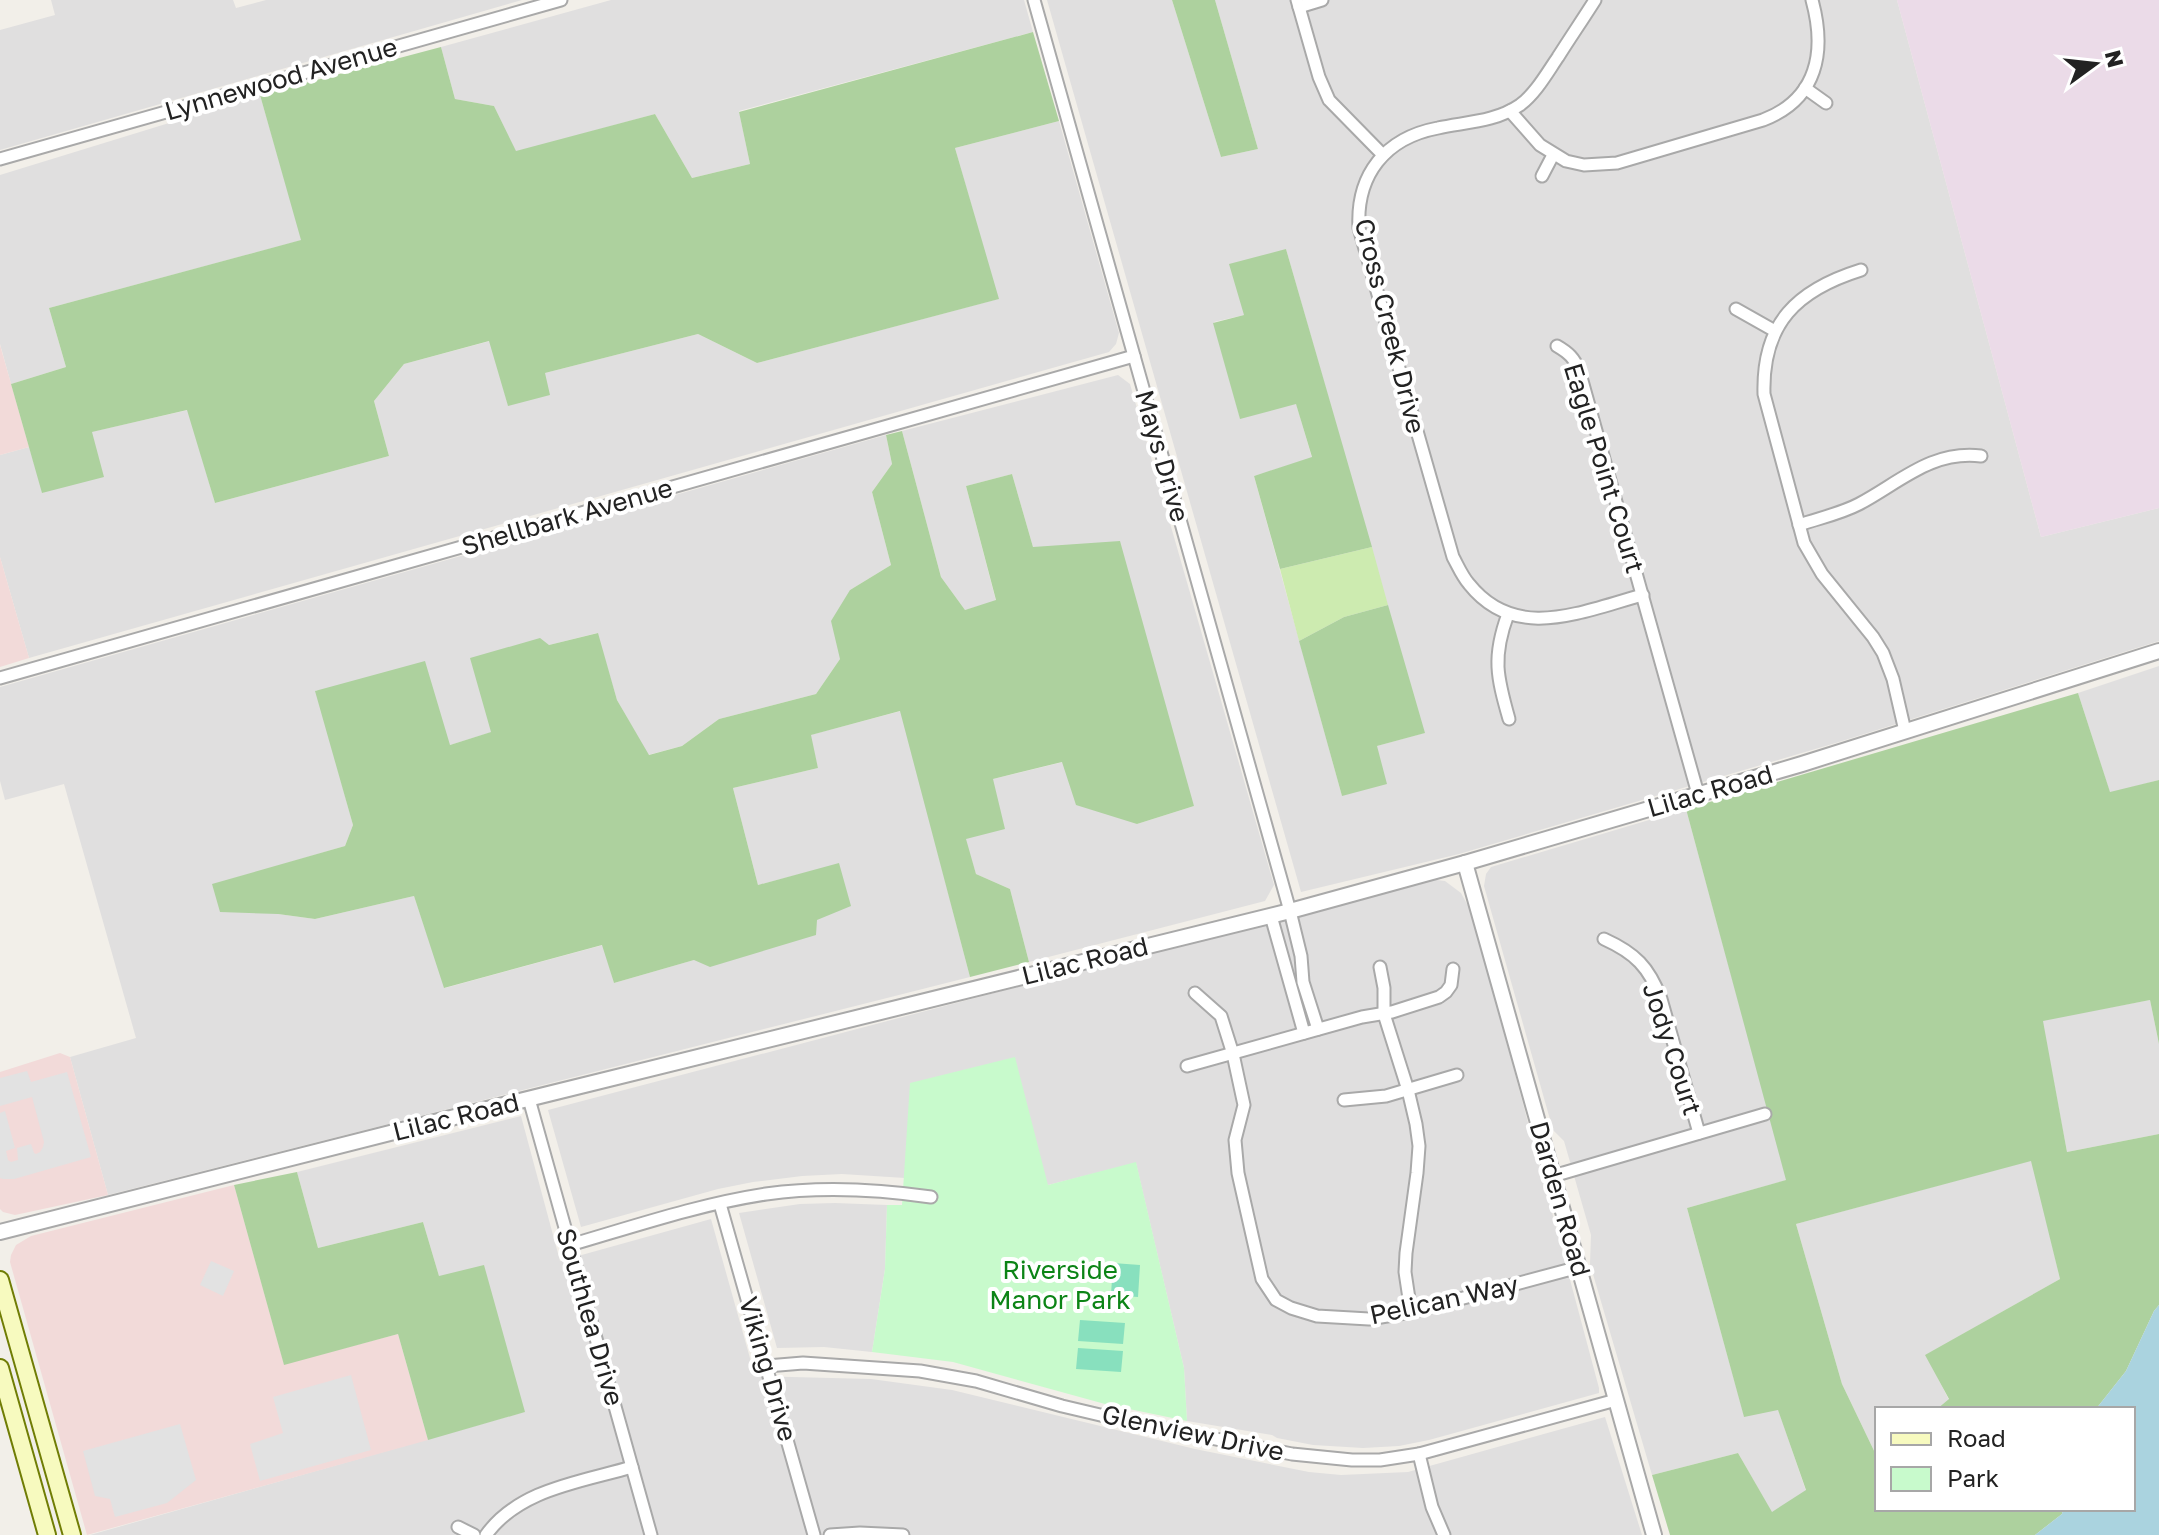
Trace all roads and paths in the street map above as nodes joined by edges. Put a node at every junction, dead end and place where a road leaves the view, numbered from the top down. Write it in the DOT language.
graph roads {
  1 [pos="561,0"];
  2 [pos="1034,0"];
  3 [pos="1322,0"];
  4 [pos="1595,0"];
  5 [pos="1812,0"];
  6 [pos="1298,3"];
  7 [pos="1805,88"];
  8 [pos="1826,103"];
  9 [pos="1510,111"];
  10 [pos="1383,155"];
  11 [pos="1553,155"];
  12 [pos="0,159"];
  13 [pos="1542,176"];
  14 [pos="1861,270"];
  15 [pos="1736,309"];
  16 [pos="1775,331"];
  17 [pos="1557,346"];
  18 [pos="1134,356"];
  19 [pos="1981,456"];
  20 [pos="1799,525"];
  21 [pos="1643,595"];
  22 [pos="1508,614"];
  23 [pos="2159,651"];
  24 [pos="0,678"];
  25 [pos="1509,719"];
  26 [pos="1905,731"];
  27 [pos="1698,794"];
  28 [pos="1465,863"];
  29 [pos="1290,911"];
  30 [pos="1271,916"];
  31 [pos="1604,939"];
  32 [pos="1380,967"];
  33 [pos="1453,969"];
  34 [pos="1195,993"];
  35 [pos="1384,1014"];
  36 [pos="1318,1029"];
  37 [pos="1304,1033"];
  38 [pos="1233,1054"];
  39 [pos="1187,1066"];
  40 [pos="1457,1075"];
  41 [pos="1408,1090"];
  42 [pos="529,1099"];
  43 [pos="1344,1100"];
  44 [pos="1765,1114"];
  45 [pos="1699,1133"];
  46 [pos="1553,1176"];
  47 [pos="931,1197"];
  48 [pos="720,1204"];
  49 [pos="0,1232"];
  50 [pos="570,1245"];
  51 [pos="1579,1267"];
  52 [pos="0,1280"];
  53 [pos="1411,1312"];
  54 [pos="767,1366"];
  55 [pos="0,1368"];
  56 [pos="1616,1400"];
  57 [pos="1419,1454"];
  58 [pos="632,1467"];
  59 [pos="458,1527"];
  60 [pos="47,1535"];
  61 [pos="72,1535"];
  62 [pos="474,1535"];
  63 [pos="486,1535"];
  64 [pos="651,1535"];
  65 [pos="814,1535"];
  66 [pos="830,1535"];
  67 [pos="903,1535"];
  68 [pos="1444,1535"];
  69 [pos="1654,1535"];
  1 -- 12 [label="street, Lynnewood Avenue"];
  2 -- 18 [label="street, Mays Drive"];
  3 -- 6 [label="street"];
  4 -- 9 [label="street, Cross Creek Drive"];
  5 -- 7 [label="street"];
  6 -- 10 [label="street"];
  7 -- 8 [label="street"];
  7 -- 11 [label="street"];
  9 -- 10 [label="street, Cross Creek Drive"];
  9 -- 11 [label="street"];
  10 -- 22 [label="street, Cross Creek Drive"];
  11 -- 13 [label="street"];
  14 -- 16 [label="street"];
  15 -- 16 [label="street"];
  16 -- 20 [label="street"];
  17 -- 21 [label="street, Eagle Point Court"];
  18 -- 24 [label="street, Shellbark Avenue"];
  18 -- 29 [label="street, Mays Drive"];
  19 -- 20 [label="street"];
  20 -- 26 [label="street"];
  21 -- 22 [label="street, Cross Creek Drive"];
  21 -- 27 [label="street, Eagle Point Court"];
  22 -- 25 [label="street"];
  23 -- 26 [label="street, Lilac Road"];
  26 -- 27 [label="street, Lilac Road"];
  27 -- 28 [label="street, Lilac Road"];
  28 -- 29 [label="street, Lilac Road"];
  28 -- 46 [label="street, Darden Road"];
  29 -- 30 [label="street, Lilac Road"];
  29 -- 36 [label="street, Mays Drive"];
  30 -- 37 [label="street"];
  30 -- 42 [label="street, Lilac Road"];
  31 -- 45 [label="street, Jody Court"];
  32 -- 35 [label="street"];
  33 -- 35 [label="street"];
  34 -- 38 [label="street"];
  35 -- 36 [label="street"];
  35 -- 41 [label="street"];
  36 -- 37 [label="street"];
  37 -- 38 [label="street"];
  38 -- 39 [label="street"];
  38 -- 53 [label="street, Pelican Way"];
  40 -- 41 [label="street"];
  41 -- 43 [label="street"];
  41 -- 53 [label="street"];
  42 -- 49 [label="street, Lilac Road"];
  42 -- 50 [label="street, Southlea Drive"];
  44 -- 45 [label="street"];
  45 -- 46 [label="street"];
  46 -- 51 [label="street, Darden Road"];
  47 -- 48 [label="street"];
  48 -- 50 [label="street"];
  48 -- 54 [label="street, Viking Drive"];
  50 -- 58 [label="street, Southlea Drive"];
  51 -- 53 [label="street, Pelican Way"];
  51 -- 56 [label="street, Darden Road"];
  52 -- 61 [label="main road"];
  54 -- 57 [label="street, Glenview Drive"];
  54 -- 65 [label="street, Viking Drive"];
  55 -- 60 [label="main road"];
  56 -- 57 [label="street, Glenview Drive"];
  56 -- 69 [label="street, Darden Road"];
  57 -- 68 [label="street"];
  58 -- 63 [label="street"];
  58 -- 64 [label="street, Southlea Drive"];
  59 -- 62 [label="street"];
  66 -- 67 [label="street"];
}
